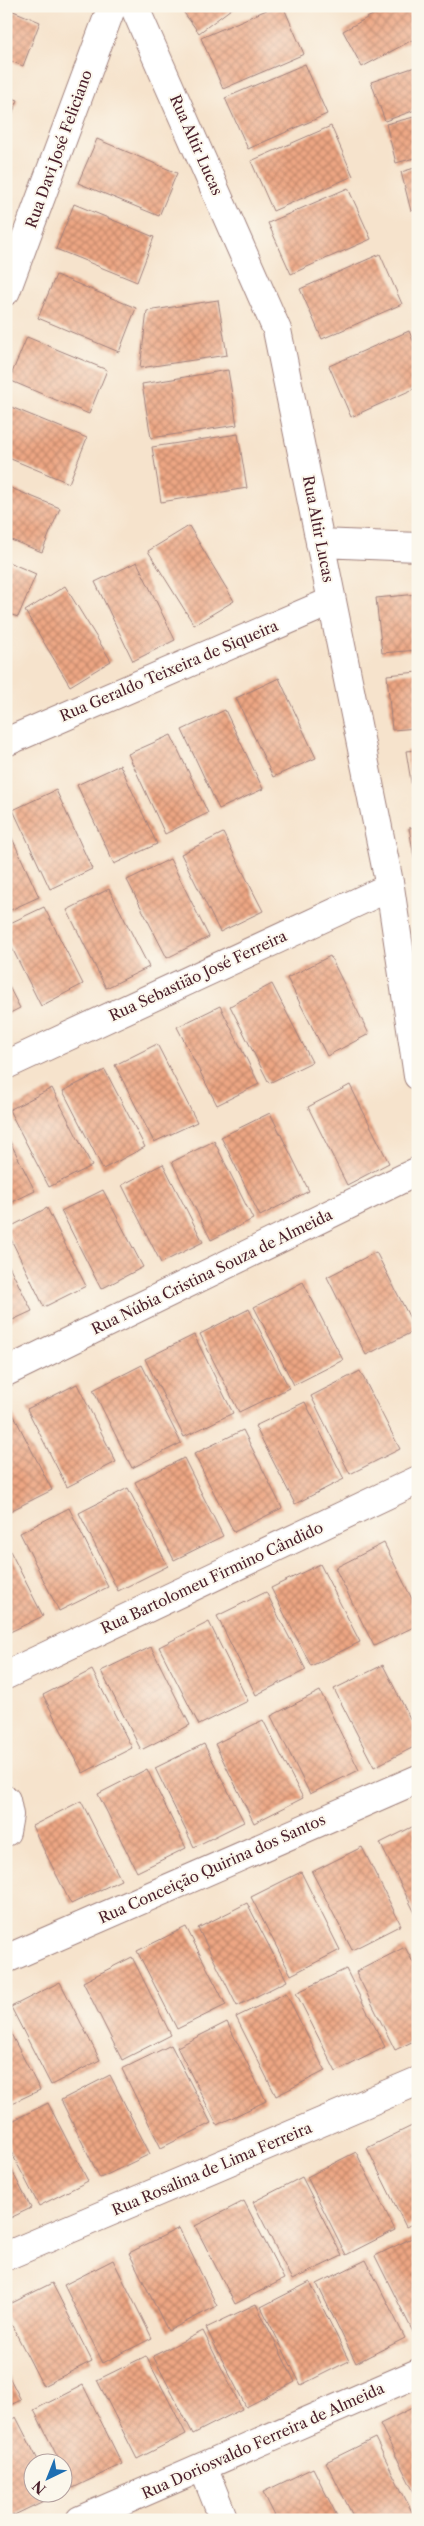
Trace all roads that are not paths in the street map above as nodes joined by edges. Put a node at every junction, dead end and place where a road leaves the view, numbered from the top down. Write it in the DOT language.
graph roads {
  1 [pos="112,6"];
  2 [pos="134,6"];
  3 [pos="6,291"];
  4 [pos="320,542"];
  5 [pos="418,547"];
  6 [pos="332,601"];
  7 [pos="6,742"];
  8 [pos="390,887"];
  9 [pos="6,1065"];
  10 [pos="418,1076"];
  11 [pos="418,1171"];
  12 [pos="6,1372"];
  13 [pos="418,1480"];
  14 [pos="6,1675"];
  15 [pos="418,1780"];
  16 [pos="6,1800"];
  17 [pos="6,1832"];
  18 [pos="6,1959"];
  19 [pos="418,2082"];
  20 [pos="6,2256"];
  21 [pos="418,2373"];
  22 [pos="204,2467"];
  23 [pos="80,2520"];
  24 [pos="224,2520"];
  1 -- 3 [label="street, Rua Davi José Feliciano"];
  2 -- 4 [label="street, Rua Altir Lucas"];
  4 -- 5 [label="street"];
  4 -- 6 [label="street, Rua Altir Lucas"];
  6 -- 7 [label="street, Rua Geraldo Teixeira de Siqueira"];
  6 -- 8 [label="street, Rua Altir Lucas"];
  8 -- 9 [label="street, Rua Sebastião José Ferreira"];
  8 -- 10 [label="street, Rua Altir Lucas"];
  11 -- 12 [label="street, Rua Núbia Cristina Souza de Almeida"];
  13 -- 14 [label="street, Rua Bartolomeu Firmino Cândido"];
  15 -- 18 [label="street, Rua Conceição Quirina dos Santos"];
  16 -- 17 [label="street"];
  19 -- 20 [label="street, Rua Rosalina de Lima Ferreira"];
  21 -- 22 [label="street, Rua Doriosvaldo Ferreira de Almeida"];
  22 -- 23 [label="street, Rua Doriosvaldo Ferreira de Almeida"];
  22 -- 24 [label="street"];
}
